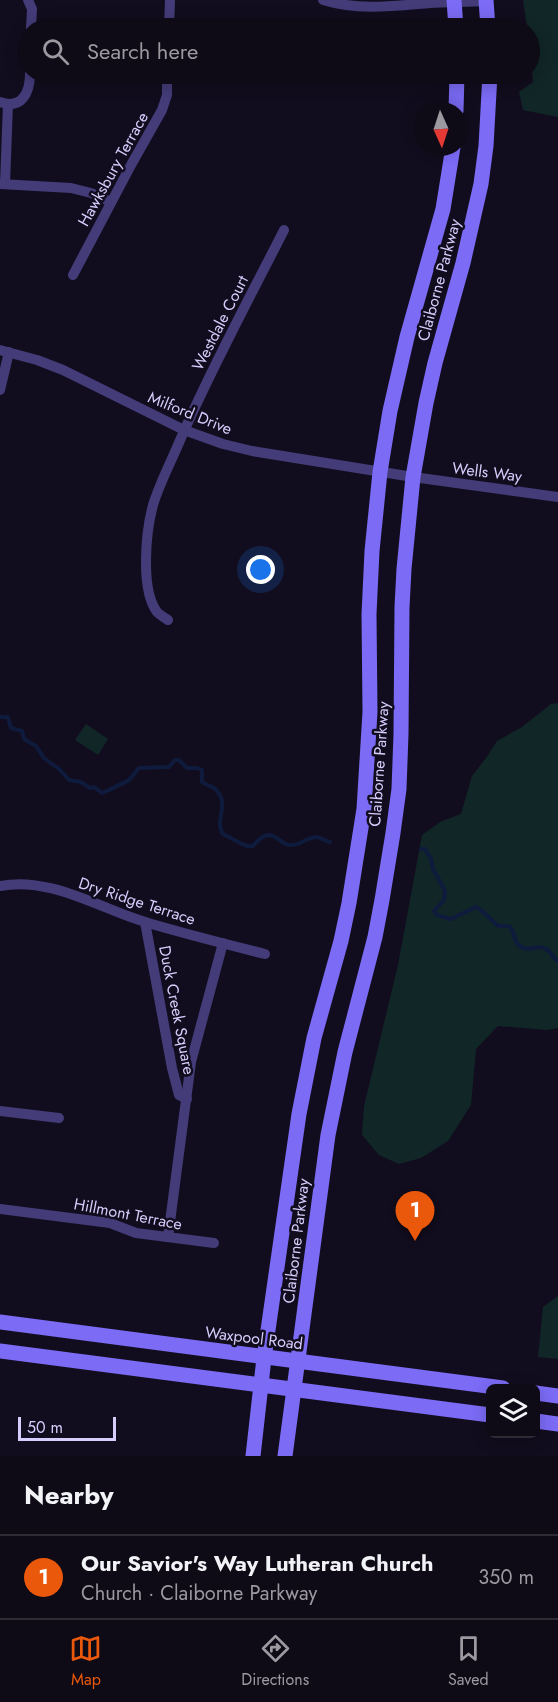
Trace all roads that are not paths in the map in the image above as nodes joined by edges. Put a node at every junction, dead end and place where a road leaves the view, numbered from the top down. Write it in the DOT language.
graph roads {
  1 [pos="28,0"];
  2 [pos="170,0"];
  3 [pos="323,0"];
  4 [pos="486,1"];
  5 [pos="454,2"];
  6 [pos="32,18"];
  7 [pos="169,18"];
  8 [pos="455,18"];
  9 [pos="487,18"];
  10 [pos="29,84"];
  11 [pos="167,84"];
  12 [pos="457,84"];
  13 [pos="489,84"];
  14 [pos="456,102"];
  15 [pos="4,103"];
  16 [pos="452,156"];
  17 [pos="2,184"];
  18 [pos="111,202"];
  19 [pos="284,230"];
  20 [pos="73,275"];
  21 [pos="5,351"];
  22 [pos="0,390"];
  23 [pos="184,430"];
  24 [pos="380,472"];
  25 [pos="413,477"];
  26 [pos="558,497"];
  27 [pos="168,620"];
  28 [pos="0,886"];
  29 [pos="145,922"];
  30 [pos="223,943"];
  31 [pos="265,954"];
  32 [pos="187,1099"];
  33 [pos="0,1111"];
  34 [pos="59,1118"];
  35 [pos="0,1209"];
  36 [pos="168,1237"];
  37 [pos="214,1244"];
  38 [pos="0,1322"];
  39 [pos="0,1351"];
  40 [pos="264,1358"];
  41 [pos="298,1362"];
  42 [pos="261,1385"];
  43 [pos="486,1387"];
  44 [pos="294,1390"];
  45 [pos="540,1394"];
  46 [pos="558,1396"];
  47 [pos="486,1414"];
  48 [pos="540,1422"];
  49 [pos="558,1424"];
  50 [pos="253,1456"];
  51 [pos="285,1456"];
  1 -- 6 [label="street"];
  2 -- 7 [label="street"];
  3 -- 5 [label="street"];
  4 -- 5 [label="street"];
  4 -- 9 [label="main road"];
  5 -- 8 [label="main road"];
  10 -- 15 [label="street"];
  11 -- 18 [label="street, Hawksbury Terrace"];
  12 -- 14 [label="main road"];
  13 -- 25 [label="main road, Claiborne Parkway"];
  15 -- 17 [label="street"];
  16 -- 24 [label="main road, Claiborne Parkway"];
  17 -- 18 [label="street"];
  18 -- 20 [label="street, Hawksbury Terrace"];
  19 -- 23 [label="street, Westdale Court"];
  21 -- 22 [label="street"];
  21 -- 23 [label="street, Milford Drive"];
  23 -- 24 [label="street, Milford Drive"];
  23 -- 27 [label="street, Westdale Court"];
  24 -- 25 [label="street, Milford Drive"];
  24 -- 40 [label="main road, Claiborne Parkway"];
  25 -- 26 [label="street, Wells Way"];
  25 -- 41 [label="main road, Claiborne Parkway"];
  28 -- 29 [label="street, Dry Ridge Terrace"];
  29 -- 30 [label="street, Dry Ridge Terrace"];
  29 -- 32 [label="street, Duck Creek Square"];
  30 -- 31 [label="street, Dry Ridge Terrace"];
  30 -- 32 [label="street, Duck Creek Square"];
  32 -- 36 [label="street, Duck Creek Square"];
  33 -- 34 [label="street"];
  35 -- 36 [label="street, Hillmont Terrace"];
  36 -- 37 [label="street, Hillmont Terrace"];
  38 -- 40 [label="main road, Waxpool Road"];
  39 -- 42 [label="main road"];
  40 -- 41 [label="main road, Waxpool Road"];
  40 -- 42 [label="main road, Claiborne Parkway"];
  41 -- 43 [label="main road, Waxpool Road"];
  41 -- 44 [label="main road, Claiborne Parkway"];
  42 -- 44 [label="main road"];
  42 -- 50 [label="main road, Claiborne Parkway"];
  44 -- 47 [label="main road"];
  44 -- 51 [label="main road, Claiborne Parkway"];
  45 -- 46 [label="main road"];
  48 -- 49 [label="main road"];
}
